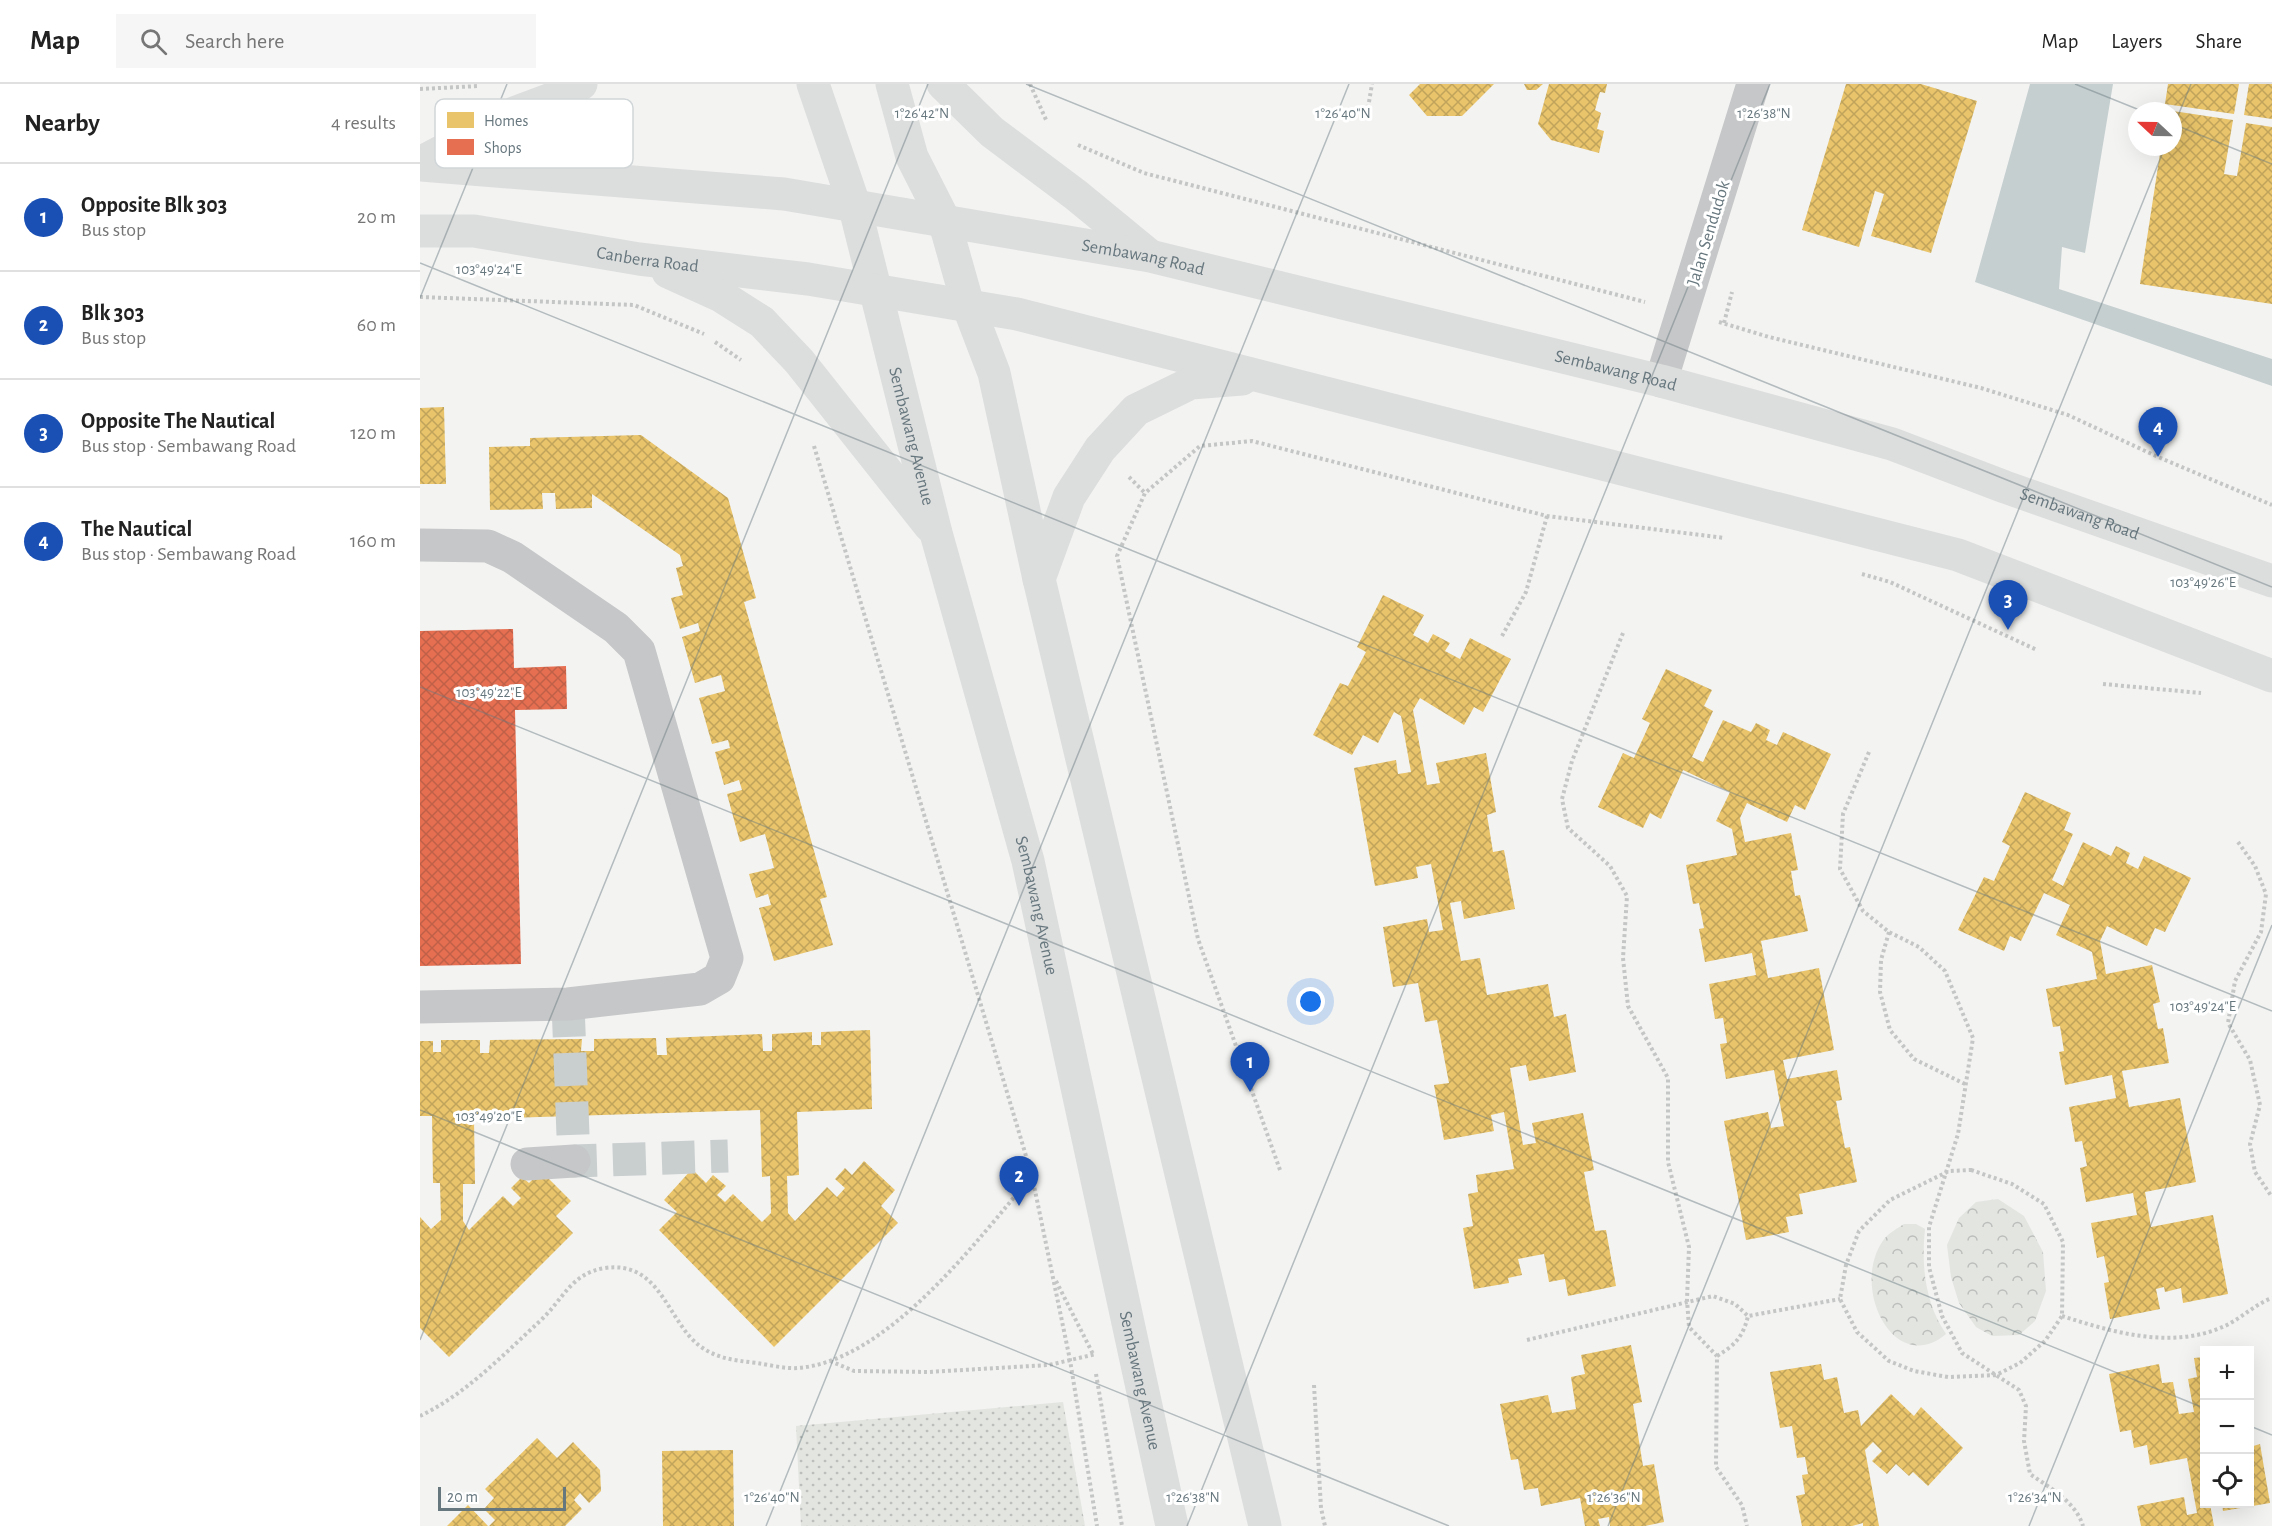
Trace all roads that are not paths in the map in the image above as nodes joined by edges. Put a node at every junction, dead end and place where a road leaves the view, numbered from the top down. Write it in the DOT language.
graph roads {
  1 [pos="581,84"];
  2 [pos="813,84"];
  3 [pos="892,84"];
  4 [pos="943,84"];
  5 [pos="1753,84"];
  6 [pos="551,99"];
  7 [pos="435,156"];
  8 [pos="420,164"];
  9 [pos="435,165"];
  10 [pos="469,168"];
  11 [pos="854,204"];
  12 [pos="944,220"];
  13 [pos="420,231"];
  14 [pos="1150,256"];
  15 [pos="639,259"];
  16 [pos="876,292"];
  17 [pos="968,306"];
  18 [pos="1271,377"];
  19 [pos="1661,381"];
  20 [pos="936,532"];
  21 [pos="420,545"];
  22 [pos="1039,579"];
  23 [pos="2272,580"];
  24 [pos="2272,676"];
  25 [pos="420,1007"];
  26 [pos="573,1161"];
  27 [pos="527,1164"];
  28 [pos="1172,1526"];
  29 [pos="1265,1526"];
  1 -- 6 [label="main road"];
  2 -- 11 [label="main road"];
  3 -- 12 [label="main road"];
  4 -- 14 [label="main road"];
  5 -- 19 [label="street, Jalan Sendudok"];
  7 -- 8 [label="main road"];
  8 -- 9 [label="main road"];
  10 -- 11 [label="main road"];
  11 -- 12 [label="main road, Sembawang Road"];
  11 -- 16 [label="main road"];
  12 -- 14 [label="main road, Sembawang Road"];
  12 -- 17 [label="main road"];
  13 -- 15 [label="main road, Canberra Road"];
  14 -- 19 [label="main road, Sembawang Road"];
  15 -- 16 [label="main road, Canberra Road"];
  15 -- 20 [label="main road"];
  16 -- 17 [label="main road"];
  16 -- 20 [label="main road, Sembawang Avenue"];
  17 -- 18 [label="main road"];
  17 -- 22 [label="main road"];
  18 -- 22 [label="main road"];
  18 -- 24 [label="main road"];
  19 -- 23 [label="main road, Sembawang Road"];
  20 -- 28 [label="main road, Sembawang Avenue"];
  21 -- 25 [label="street"];
  22 -- 29 [label="main road"];
  26 -- 27 [label="street"];
}
